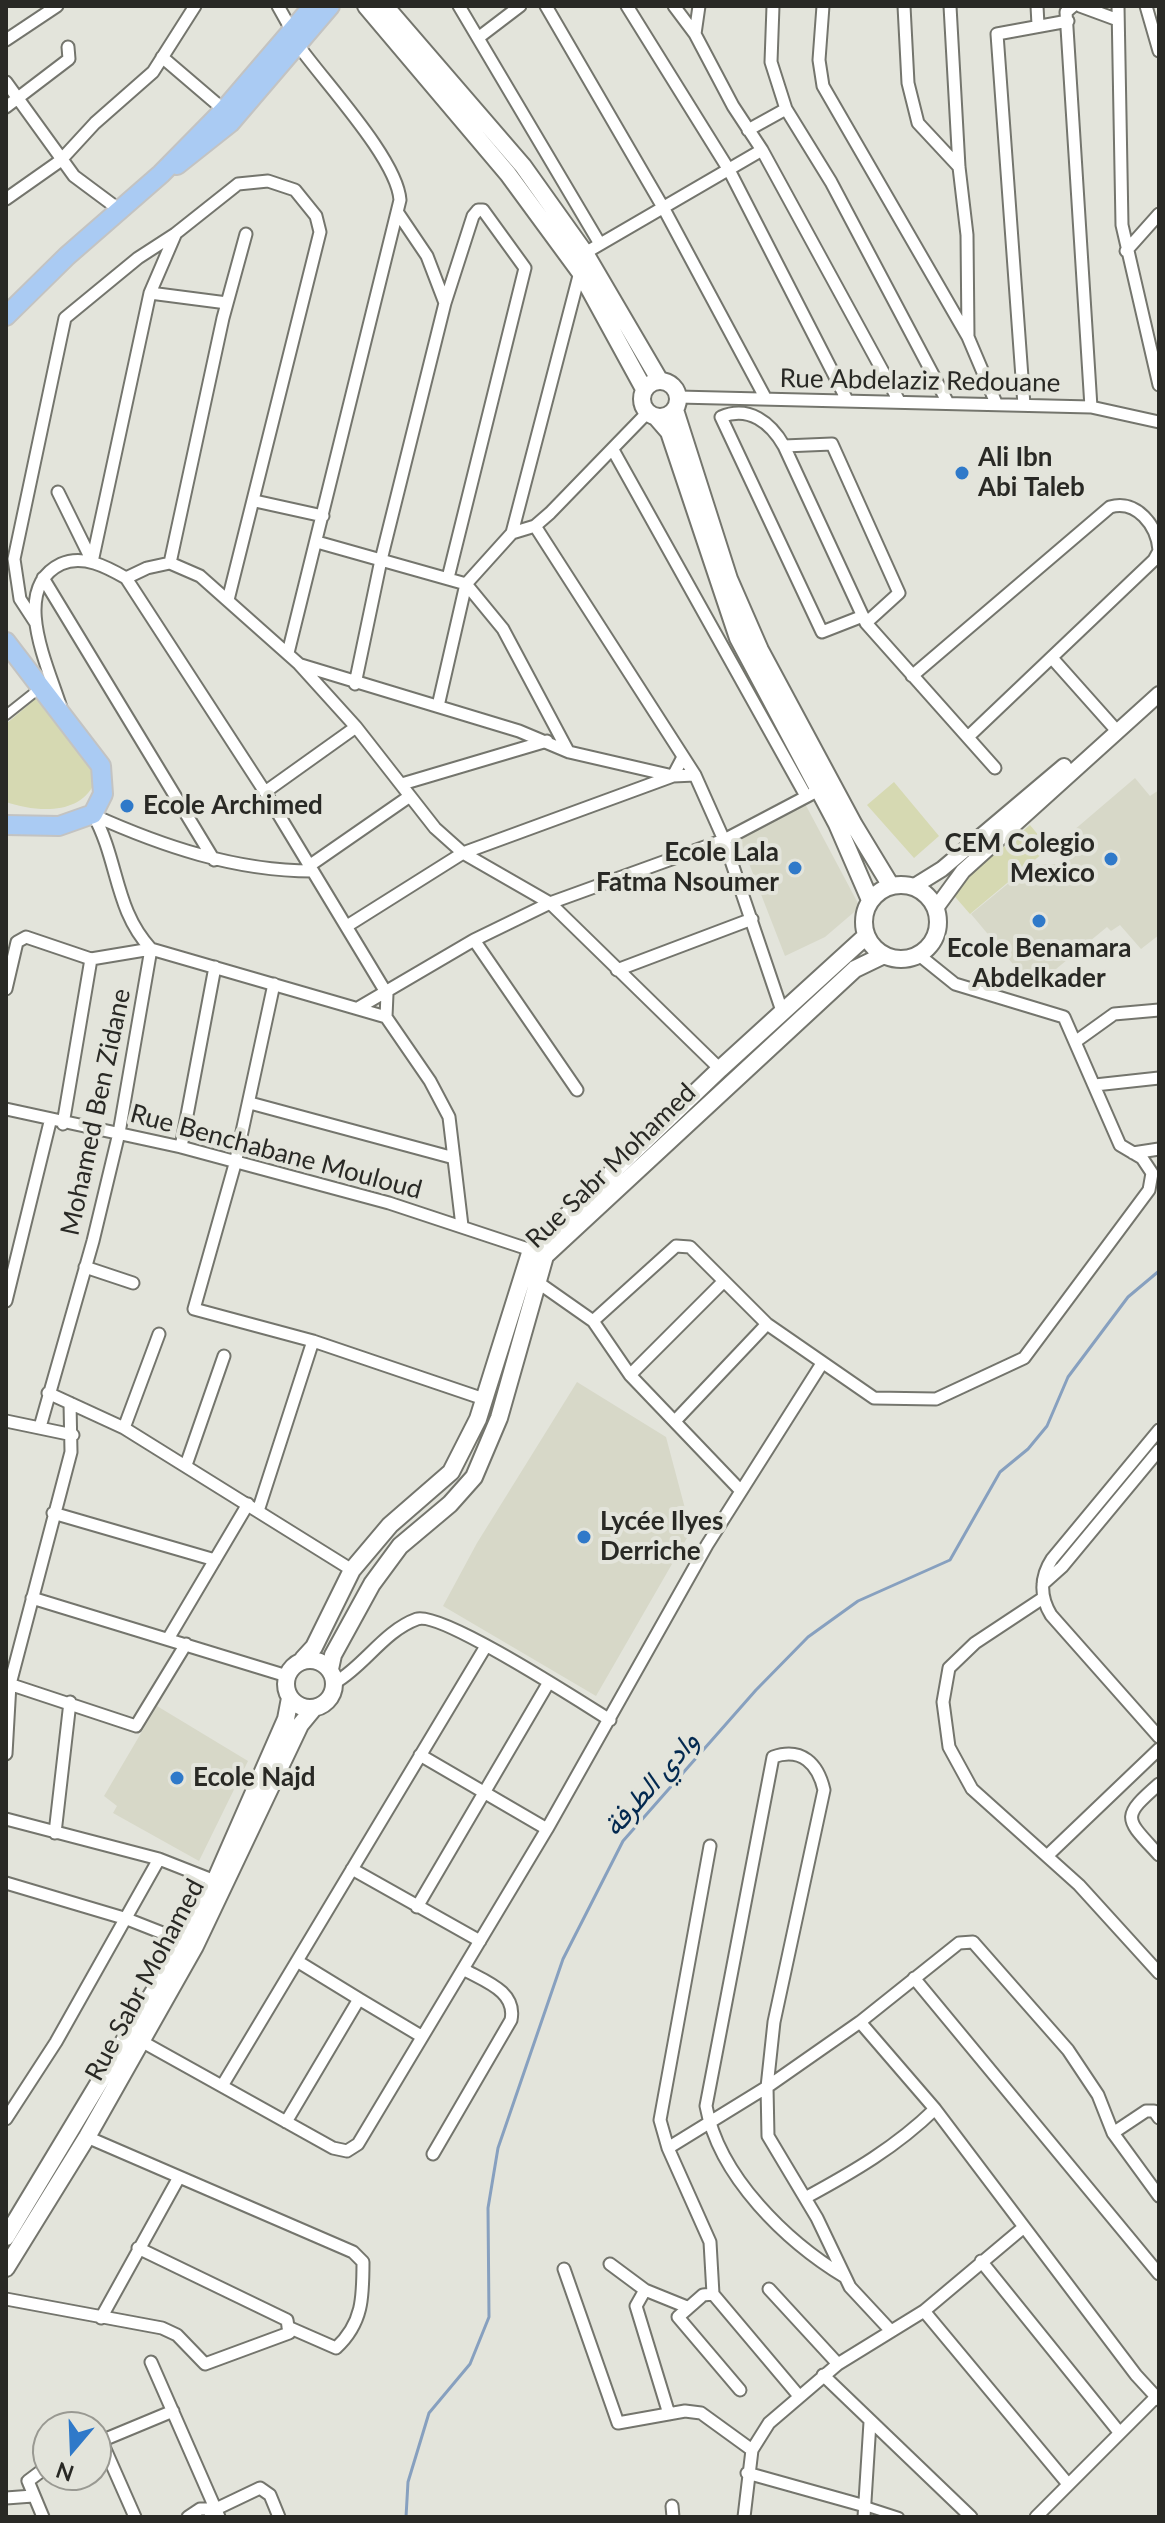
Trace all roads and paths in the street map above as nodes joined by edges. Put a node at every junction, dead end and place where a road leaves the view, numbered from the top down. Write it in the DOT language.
graph roads {
  1 [pos="57,6"];
  2 [pos="195,6"];
  3 [pos="278,6"];
  4 [pos="313,6"];
  5 [pos="330,6"];
  6 [pos="366,6"];
  7 [pos="385,6"];
  8 [pos="459,6"];
  9 [pos="520,6"];
  10 [pos="546,6"];
  11 [pos="627,6"];
  12 [pos="674,6"];
  13 [pos="699,6"];
  14 [pos="773,6"];
  15 [pos="823,6"];
  16 [pos="904,6"];
  17 [pos="950,6"];
  18 [pos="1037,6"];
  19 [pos="1073,6"];
  20 [pos="1080,6"];
  21 [pos="1118,6"];
  22 [pos="1146,6"];
  23 [pos="1118,20"];
  24 [pos="1068,21"];
  25 [pos="1038,25"];
  26 [pos="695,34"];
  27 [pos="295,38"];
  28 [pos="478,38"];
  29 [pos="6,40"];
  30 [pos="68,47"];
  31 [pos="1159,51"];
  32 [pos="162,57"];
  33 [pos="6,82"];
  34 [pos="17,99"];
  35 [pos="6,107"];
  36 [pos="786,109"];
  37 [pos="224,110"];
  38 [pos="748,130"];
  39 [pos="762,150"];
  40 [pos="60,161"];
  41 [pos="959,167"];
  42 [pos="729,170"];
  43 [pos="161,174"];
  44 [pos="6,199"];
  45 [pos="664,209"];
  46 [pos="121,211"];
  47 [pos="398,213"];
  48 [pos="1159,214"];
  49 [pos="175,234"];
  50 [pos="246,234"];
  51 [pos="600,244"];
  52 [pos="1126,251"];
  53 [pos="585,253"];
  54 [pos="580,272"];
  55 [pos="150,293"];
  56 [pos="227,303"];
  57 [pos="445,303"];
  58 [pos="6,316"];
  59 [pos="1155,334"];
  60 [pos="968,337"];
  61 [pos="660,381"];
  62 [pos="1159,385"];
  63 [pos="644,389"];
  64 [pos="766,399"];
  65 [pos="847,400"];
  66 [pos="899,401"];
  67 [pos="948,403"];
  68 [pos="996,403"];
  69 [pos="677,404"];
  70 [pos="1024,405"];
  71 [pos="1091,407"];
  72 [pos="652,415"];
  73 [pos="1159,422"];
  74 [pos="784,446"];
  75 [pos="613,450"];
  76 [pos="58,492"];
  77 [pos="255,501"];
  78 [pos="323,516"];
  79 [pos="535,526"];
  80 [pos="512,533"];
  81 [pos="317,542"];
  82 [pos="1159,551"];
  83 [pos="381,560"];
  84 [pos="92,562"];
  85 [pos="170,563"];
  86 [pos="43,578"];
  87 [pos="126,578"];
  88 [pos="448,578"];
  89 [pos="466,584"];
  90 [pos="228,600"];
  91 [pos="864,620"];
  92 [pos="37,626"];
  93 [pos="6,642"];
  94 [pos="288,653"];
  95 [pos="1052,658"];
  96 [pos="299,664"];
  97 [pos="912,676"];
  98 [pos="355,684"];
  99 [pos="41,687"];
  100 [pos="1159,694"];
  101 [pos="438,706"];
  102 [pos="62,712"];
  103 [pos="6,715"];
  104 [pos="356,727"];
  105 [pos="519,731"];
  106 [pos="1117,731"];
  107 [pos="969,736"];
  108 [pos="548,741"];
  109 [pos="566,747"];
  110 [pos="502,754"];
  111 [pos="683,757"];
  112 [pos="995,768"];
  113 [pos="695,775"];
  114 [pos="673,776"];
  115 [pos="402,784"];
  116 [pos="265,792"];
  117 [pos="813,793"];
  118 [pos="410,796"];
  119 [pos="93,814"];
  120 [pos="6,825"];
  121 [pos="724,840"];
  122 [pos="463,853"];
  123 [pos="214,860"];
  124 [pos="310,869"];
  125 [pos="891,886"];
  126 [pos="913,887"];
  127 [pos="870,900"];
  128 [pos="550,903"];
  129 [pos="936,908"];
  130 [pos="752,919"];
  131 [pos="347,926"];
  132 [pos="866,936"];
  133 [pos="474,940"];
  134 [pos="151,949"];
  135 [pos="884,955"];
  136 [pos="919,955"];
  137 [pos="91,959"];
  138 [pos="215,967"];
  139 [pos="617,970"];
  140 [pos="274,984"];
  141 [pos="6,989"];
  142 [pos="387,994"];
  143 [pos="358,1008"];
  144 [pos="1159,1010"];
  145 [pos="782,1011"];
  146 [pos="386,1017"];
  147 [pos="1075,1042"];
  148 [pos="720,1069"];
  149 [pos="1159,1078"];
  150 [pos="1095,1085"];
  151 [pos="577,1090"];
  152 [pos="250,1103"];
  153 [pos="6,1109"];
  154 [pos="50,1122"];
  155 [pos="63,1124"];
  156 [pos="119,1133"];
  157 [pos="181,1147"];
  158 [pos="1159,1149"];
  159 [pos="1133,1153"];
  160 [pos="454,1158"];
  161 [pos="235,1164"];
  162 [pos="462,1226"];
  163 [pos="531,1250"];
  164 [pos="85,1267"];
  165 [pos="536,1281"];
  166 [pos="724,1281"];
  167 [pos="133,1283"];
  168 [pos="6,1301"];
  169 [pos="593,1321"];
  170 [pos="767,1324"];
  171 [pos="159,1334"];
  172 [pos="313,1341"];
  173 [pos="224,1356"];
  174 [pos="821,1365"];
  175 [pos="630,1375"];
  176 [pos="48,1393"];
  177 [pos="484,1399"];
  178 [pos="70,1403"];
  179 [pos="676,1420"];
  180 [pos="6,1421"];
  181 [pos="40,1427"];
  182 [pos="124,1428"];
  183 [pos="1159,1430"];
  184 [pos="73,1435"];
  185 [pos="1159,1450"];
  186 [pos="186,1465"];
  187 [pos="741,1491"];
  188 [pos="253,1508"];
  189 [pos="53,1513"];
  190 [pos="215,1560"];
  191 [pos="352,1570"];
  192 [pos="1043,1584"];
  193 [pos="32,1598"];
  194 [pos="1043,1598"];
  195 [pos="168,1639"];
  196 [pos="186,1644"];
  197 [pos="486,1646"];
  198 [pos="303,1659"];
  199 [pos="287,1676"];
  200 [pos="333,1676"];
  201 [pos="549,1682"];
  202 [pos="8,1683"];
  203 [pos="290,1698"];
  204 [pos="70,1702"];
  205 [pos="314,1708"];
  206 [pos="610,1720"];
  207 [pos="1159,1737"];
  208 [pos="1159,1749"];
  209 [pos="6,1754"];
  210 [pos="420,1755"];
  211 [pos="1159,1784"];
  212 [pos="483,1792"];
  213 [pos="6,1819"];
  214 [pos="547,1829"];
  215 [pos="55,1833"];
  216 [pos="710,1846"];
  217 [pos="1159,1855"];
  218 [pos="1047,1856"];
  219 [pos="159,1859"];
  220 [pos="352,1869"];
  221 [pos="215,1881"];
  222 [pos="6,1883"];
  223 [pos="417,1907"];
  224 [pos="127,1919"];
  225 [pos="183,1941"];
  226 [pos="480,1941"];
  227 [pos="297,1961"];
  228 [pos="1157,1968"];
  229 [pos="463,1969"];
  230 [pos="914,1978"];
  231 [pos="359,1999"];
  232 [pos="860,2022"];
  233 [pos="421,2036"];
  234 [pos="141,2041"];
  235 [pos="222,2086"];
  236 [pos="767,2087"];
  237 [pos="935,2109"];
  238 [pos="1159,2118"];
  239 [pos="6,2119"];
  240 [pos="286,2122"];
  241 [pos="709,2123"];
  242 [pos="1113,2133"];
  243 [pos="87,2137"];
  244 [pos="668,2148"];
  245 [pos="433,2154"];
  246 [pos="178,2179"];
  247 [pos="1159,2196"];
  248 [pos="805,2198"];
  249 [pos="1024,2227"];
  250 [pos="6,2237"];
  251 [pos="138,2248"];
  252 [pos="981,2261"];
  253 [pos="610,2264"];
  254 [pos="6,2268"];
  255 [pos="564,2269"];
  256 [pos="1159,2274"];
  257 [pos="845,2277"];
  258 [pos="769,2289"];
  259 [pos="645,2290"];
  260 [pos="713,2294"];
  261 [pos="6,2299"];
  262 [pos="687,2307"];
  263 [pos="924,2311"];
  264 [pos="101,2318"];
  265 [pos="288,2327"];
  266 [pos="891,2331"];
  267 [pos="151,2362"];
  268 [pos="838,2364"];
  269 [pos="823,2375"];
  270 [pos="740,2390"];
  271 [pos="799,2396"];
  272 [pos="1157,2398"];
  273 [pos="173,2411"];
  274 [pos="669,2414"];
  275 [pos="870,2422"];
  276 [pos="1119,2432"];
  277 [pos="112,2436"];
  278 [pos="752,2450"];
  279 [pos="112,2470"];
  280 [pos="747,2473"];
  281 [pos="32,2475"];
  282 [pos="1068,2484"];
  283 [pos="33,2496"];
  284 [pos="6,2498"];
  285 [pos="865,2512"];
  286 [pos="215,2514"];
  287 [pos="43,2517"];
  288 [pos="135,2517"];
  289 [pos="188,2517"];
  290 [pos="279,2517"];
  291 [pos="744,2517"];
  292 [pos="899,2517"];
  293 [pos="971,2517"];
  294 [pos="1036,2517"];
  1 -- 29 [label="street"];
  2 -- 32 [label="street"];
  3 -- 27 [label="street"];
  4 -- 27 [label="main road"];
  5 -- 27 [label="main road"];
  6 -- 54 [label="main road"];
  7 -- 53 [label="main road"];
  8 -- 28 [label="street"];
  9 -- 28 [label="street"];
  10 -- 45 [label="street"];
  11 -- 42 [label="street"];
  12 -- 26 [label="street"];
  13 -- 26 [label="street"];
  14 -- 36 [label="street"];
  15 -- 60 [label="street"];
  16 -- 41 [label="street"];
  17 -- 41 [label="street"];
  18 -- 25 [label="street"];
  19 -- 24 [label="street"];
  20 -- 23 [label="street"];
  21 -- 23 [label="street"];
  22 -- 31 [label="street"];
  23 -- 52 [label="street"];
  24 -- 25 [label="street"];
  24 -- 71 [label="street"];
  25 -- 70 [label="street"];
  26 -- 38 [label="street"];
  27 -- 37 [label="main road"];
  27 -- 43 [label="main road"];
  27 -- 47 [label="street"];
  28 -- 51 [label="street"];
  30 -- 34 [label="street"];
  32 -- 37 [label="street"];
  32 -- 40 [label="street"];
  33 -- 34 [label="street"];
  34 -- 35 [label="street"];
  34 -- 40 [label="street"];
  36 -- 38 [label="street"];
  36 -- 67 [label="street"];
  37 -- 43 [label="main road"];
  38 -- 39 [label="street"];
  39 -- 42 [label="street"];
  39 -- 66 [label="street"];
  40 -- 44 [label="street"];
  40 -- 46 [label="street"];
  41 -- 60 [label="street"];
  42 -- 45 [label="street"];
  42 -- 65 [label="street"];
  43 -- 46 [label="main road"];
  45 -- 51 [label="street"];
  45 -- 64 [label="street"];
  46 -- 58 [label="main road"];
  47 -- 57 [label="street"];
  47 -- 78 [label="street"];
  48 -- 52 [label="street"];
  49 -- 55 [label="street"];
  49 -- 77 [label="street"];
  49 -- 92 [label="street"];
  50 -- 56 [label="street"];
  51 -- 53 [label="street"];
  52 -- 59 [label="street"];
  53 -- 61 [label="main road"];
  54 -- 63 [label="main road"];
  54 -- 80 [label="street"];
  55 -- 56 [label="street"];
  55 -- 84 [label="street"];
  56 -- 85 [label="street"];
  57 -- 83 [label="street"];
  57 -- 88 [label="street"];
  59 -- 62 [label="street"];
  60 -- 68 [label="street"];
  61 -- 63 [label="main road"];
  61 -- 69 [label="main road"];
  63 -- 72 [label="main road"];
  64 -- 65 [label="street, Rue Abdelaziz Redouane"];
  64 -- 69 [label="street, Rue Abdelaziz Redouane"];
  65 -- 66 [label="street, Rue Abdelaziz Redouane"];
  66 -- 67 [label="street, Rue Abdelaziz Redouane"];
  67 -- 68 [label="street, Rue Abdelaziz Redouane"];
  68 -- 70 [label="street, Rue Abdelaziz Redouane"];
  69 -- 72 [label="main road"];
  69 -- 125 [label="main road"];
  70 -- 71 [label="street, Rue Abdelaziz Redouane"];
  71 -- 73 [label="street, Rue Abdelaziz Redouane"];
  72 -- 75 [label="street"];
  72 -- 117 [label="main road"];
  74 -- 91 [label="street"];
  74 -- 91 [label="street"];
  74 -- 91 [label="street"];
  75 -- 79 [label="street"];
  75 -- 117 [label="street"];
  76 -- 84 [label="street"];
  77 -- 78 [label="street"];
  77 -- 90 [label="street"];
  78 -- 81 [label="street"];
  79 -- 80 [label="street"];
  79 -- 111 [label="street"];
  80 -- 89 [label="street"];
  81 -- 83 [label="street"];
  81 -- 94 [label="street"];
  82 -- 95 [label="street"];
  82 -- 97 [label="street"];
  83 -- 88 [label="street"];
  83 -- 98 [label="street"];
  84 -- 86 [label="street"];
  84 -- 87 [label="street"];
  85 -- 87 [label="street"];
  85 -- 90 [label="street"];
  86 -- 92 [label="street"];
  86 -- 123 [label="street"];
  87 -- 116 [label="street"];
  88 -- 89 [label="street"];
  89 -- 101 [label="street"];
  89 -- 109 [label="street"];
  90 -- 94 [label="street"];
  91 -- 97 [label="street"];
  92 -- 102 [label="street"];
  93 -- 99 [label="main road"];
  94 -- 96 [label="street"];
  95 -- 106 [label="street"];
  95 -- 107 [label="street"];
  96 -- 98 [label="street"];
  96 -- 104 [label="street"];
  97 -- 107 [label="street"];
  98 -- 101 [label="street"];
  99 -- 102 [label="main road"];
  99 -- 103 [label="street"];
  100 -- 106 [label="street"];
  101 -- 105 [label="street"];
  102 -- 119 [label="main road"];
  104 -- 115 [label="street"];
  104 -- 116 [label="street"];
  105 -- 108 [label="street"];
  105 -- 110 [label="street"];
  106 -- 126 [label="street"];
  106 -- 129 [label="street"];
  107 -- 112 [label="street"];
  108 -- 109 [label="street"];
  108 -- 110 [label="street"];
  109 -- 114 [label="street"];
  110 -- 115 [label="street"];
  111 -- 113 [label="street"];
  111 -- 114 [label="street"];
  113 -- 114 [label="street"];
  113 -- 121 [label="street"];
  114 -- 122 [label="street"];
  115 -- 118 [label="street"];
  116 -- 124 [label="street"];
  117 -- 121 [label="street"];
  117 -- 127 [label="main road"];
  118 -- 122 [label="street"];
  118 -- 124 [label="street"];
  119 -- 120 [label="main road"];
  119 -- 123 [label="street"];
  119 -- 134 [label="street"];
  121 -- 128 [label="street"];
  121 -- 130 [label="street"];
  122 -- 128 [label="street"];
  122 -- 131 [label="street"];
  123 -- 124 [label="street"];
  124 -- 131 [label="street"];
  125 -- 126 [label="main road"];
  125 -- 127 [label="main road"];
  126 -- 129 [label="main road"];
  127 -- 132 [label="main road"];
  128 -- 133 [label="street"];
  128 -- 139 [label="street"];
  129 -- 136 [label="main road"];
  130 -- 139 [label="street"];
  130 -- 145 [label="street"];
  131 -- 142 [label="street"];
  132 -- 135 [label="main road"];
  132 -- 145 [label="main road"];
  133 -- 142 [label="street"];
  133 -- 151 [label="street"];
  134 -- 137 [label="street"];
  134 -- 138 [label="street"];
  134 -- 156 [label="street, Mohamed Ben Zidane"];
  135 -- 136 [label="main road"];
  135 -- 165 [label="main road, Rue Sabr Mohamed"];
  136 -- 147 [label="street"];
  137 -- 141 [label="street"];
  137 -- 155 [label="street"];
  138 -- 140 [label="street"];
  138 -- 157 [label="street"];
  139 -- 148 [label="street"];
  140 -- 143 [label="street"];
  140 -- 152 [label="street"];
  142 -- 143 [label="street"];
  142 -- 146 [label="street"];
  143 -- 146 [label="street"];
  144 -- 147 [label="street"];
  145 -- 148 [label="main road"];
  146 -- 160 [label="street"];
  147 -- 150 [label="street"];
  148 -- 163 [label="main road"];
  149 -- 150 [label="street"];
  150 -- 159 [label="street"];
  152 -- 160 [label="street"];
  152 -- 161 [label="street"];
  153 -- 154 [label="street, Rue Benchabane Mouloud"];
  154 -- 155 [label="street, Rue Benchabane Mouloud"];
  154 -- 168 [label="street"];
  155 -- 156 [label="street, Rue Benchabane Mouloud"];
  156 -- 157 [label="street, Rue Benchabane Mouloud"];
  156 -- 164 [label="street, Mohamed Ben Zidane"];
  157 -- 161 [label="street, Rue Benchabane Mouloud"];
  158 -- 159 [label="street"];
  159 -- 174 [label="street"];
  160 -- 162 [label="street"];
  161 -- 162 [label="street, Rue Benchabane Mouloud"];
  161 -- 172 [label="street"];
  162 -- 163 [label="street, Rue Benchabane Mouloud"];
  163 -- 177 [label="main road"];
  164 -- 167 [label="street"];
  164 -- 176 [label="street, Mohamed Ben Zidane"];
  165 -- 169 [label="street"];
  165 -- 200 [label="main road, Rue Sabr Mohamed"];
  166 -- 169 [label="street"];
  166 -- 170 [label="street"];
  166 -- 175 [label="street"];
  169 -- 175 [label="street"];
  170 -- 174 [label="street"];
  170 -- 179 [label="street"];
  171 -- 182 [label="street"];
  172 -- 177 [label="street"];
  172 -- 188 [label="street"];
  173 -- 186 [label="street"];
  174 -- 187 [label="street"];
  175 -- 179 [label="street"];
  176 -- 178 [label="street"];
  176 -- 181 [label="street, Mohamed Ben Zidane"];
  177 -- 191 [label="main road"];
  178 -- 182 [label="street"];
  178 -- 184 [label="street"];
  179 -- 187 [label="street"];
  180 -- 181 [label="street"];
  181 -- 184 [label="street"];
  182 -- 186 [label="street"];
  183 -- 192 [label="street"];
  184 -- 189 [label="street"];
  185 -- 192 [label="street"];
  186 -- 188 [label="street"];
  187 -- 206 [label="street"];
  188 -- 190 [label="street"];
  188 -- 191 [label="street"];
  189 -- 190 [label="street"];
  189 -- 193 [label="street"];
  190 -- 195 [label="street"];
  191 -- 198 [label="main road"];
  192 -- 194 [label="street"];
  193 -- 195 [label="street"];
  193 -- 202 [label="street"];
  194 -- 207 [label="street"];
  194 -- 218 [label="street"];
  195 -- 196 [label="street"];
  196 -- 199 [label="street"];
  196 -- 204 [label="street"];
  197 -- 200 [label="street"];
  197 -- 201 [label="street"];
  197 -- 210 [label="street"];
  198 -- 199 [label="main road"];
  198 -- 200 [label="main road"];
  199 -- 203 [label="main road"];
  200 -- 205 [label="main road"];
  201 -- 206 [label="street"];
  201 -- 212 [label="street"];
  202 -- 204 [label="street"];
  202 -- 209 [label="street"];
  203 -- 205 [label="main road"];
  203 -- 221 [label="main road"];
  204 -- 215 [label="street"];
  205 -- 234 [label="main road, Rue Sabr Mohamed"];
  206 -- 214 [label="street"];
  208 -- 218 [label="street"];
  210 -- 212 [label="street"];
  210 -- 220 [label="street"];
  211 -- 217 [label="street"];
  212 -- 214 [label="street"];
  212 -- 223 [label="street"];
  213 -- 215 [label="street"];
  214 -- 226 [label="street"];
  215 -- 219 [label="street"];
  216 -- 244 [label="street"];
  218 -- 228 [label="street"];
  219 -- 221 [label="street"];
  219 -- 224 [label="street"];
  220 -- 223 [label="street"];
  220 -- 227 [label="street"];
  221 -- 225 [label="main road"];
  222 -- 224 [label="street"];
  223 -- 226 [label="street"];
  224 -- 225 [label="street"];
  224 -- 239 [label="street"];
  225 -- 250 [label="main road"];
  226 -- 229 [label="street"];
  227 -- 231 [label="street"];
  227 -- 235 [label="street"];
  229 -- 233 [label="street"];
  229 -- 245 [label="street"];
  230 -- 232 [label="street"];
  230 -- 242 [label="street"];
  230 -- 256 [label="street"];
  231 -- 233 [label="street"];
  231 -- 240 [label="street"];
  232 -- 236 [label="street"];
  232 -- 237 [label="street"];
  233 -- 240 [label="street"];
  234 -- 235 [label="street"];
  234 -- 243 [label="main road, Rue Sabr Mohamed"];
  235 -- 240 [label="street"];
  236 -- 241 [label="street"];
  236 -- 241 [label="street"];
  236 -- 248 [label="street"];
  237 -- 248 [label="street"];
  237 -- 249 [label="street"];
  238 -- 242 [label="street"];
  241 -- 244 [label="street"];
  241 -- 257 [label="street"];
  242 -- 247 [label="street"];
  243 -- 246 [label="street"];
  243 -- 254 [label="main road, Rue Sabr Mohamed"];
  244 -- 260 [label="street"];
  246 -- 251 [label="street"];
  246 -- 265 [label="street"];
  248 -- 257 [label="street"];
  249 -- 252 [label="street"];
  249 -- 272 [label="street"];
  251 -- 264 [label="street"];
  251 -- 265 [label="street"];
  252 -- 263 [label="street"];
  252 -- 276 [label="street"];
  253 -- 259 [label="street"];
  255 -- 274 [label="street"];
  257 -- 266 [label="street"];
  258 -- 268 [label="street"];
  259 -- 262 [label="street"];
  259 -- 274 [label="street"];
  260 -- 262 [label="street"];
  260 -- 271 [label="street"];
  261 -- 264 [label="street"];
  262 -- 270 [label="street"];
  263 -- 266 [label="street"];
  263 -- 282 [label="street"];
  264 -- 265 [label="street"];
  266 -- 268 [label="street"];
  267 -- 273 [label="street"];
  268 -- 269 [label="street"];
  269 -- 271 [label="street"];
  269 -- 275 [label="street"];
  271 -- 278 [label="street"];
  272 -- 276 [label="street"];
  273 -- 277 [label="street"];
  273 -- 286 [label="street"];
  274 -- 278 [label="street"];
  275 -- 285 [label="street"];
  275 -- 293 [label="street"];
  276 -- 282 [label="street"];
  278 -- 280 [label="street"];
  279 -- 288 [label="street"];
  280 -- 285 [label="street"];
  280 -- 291 [label="street"];
  281 -- 283 [label="street"];
  282 -- 294 [label="street"];
  283 -- 284 [label="street"];
  283 -- 287 [label="street"];
  285 -- 292 [label="street"];
  286 -- 289 [label="street"];
  286 -- 290 [label="street"];
}
